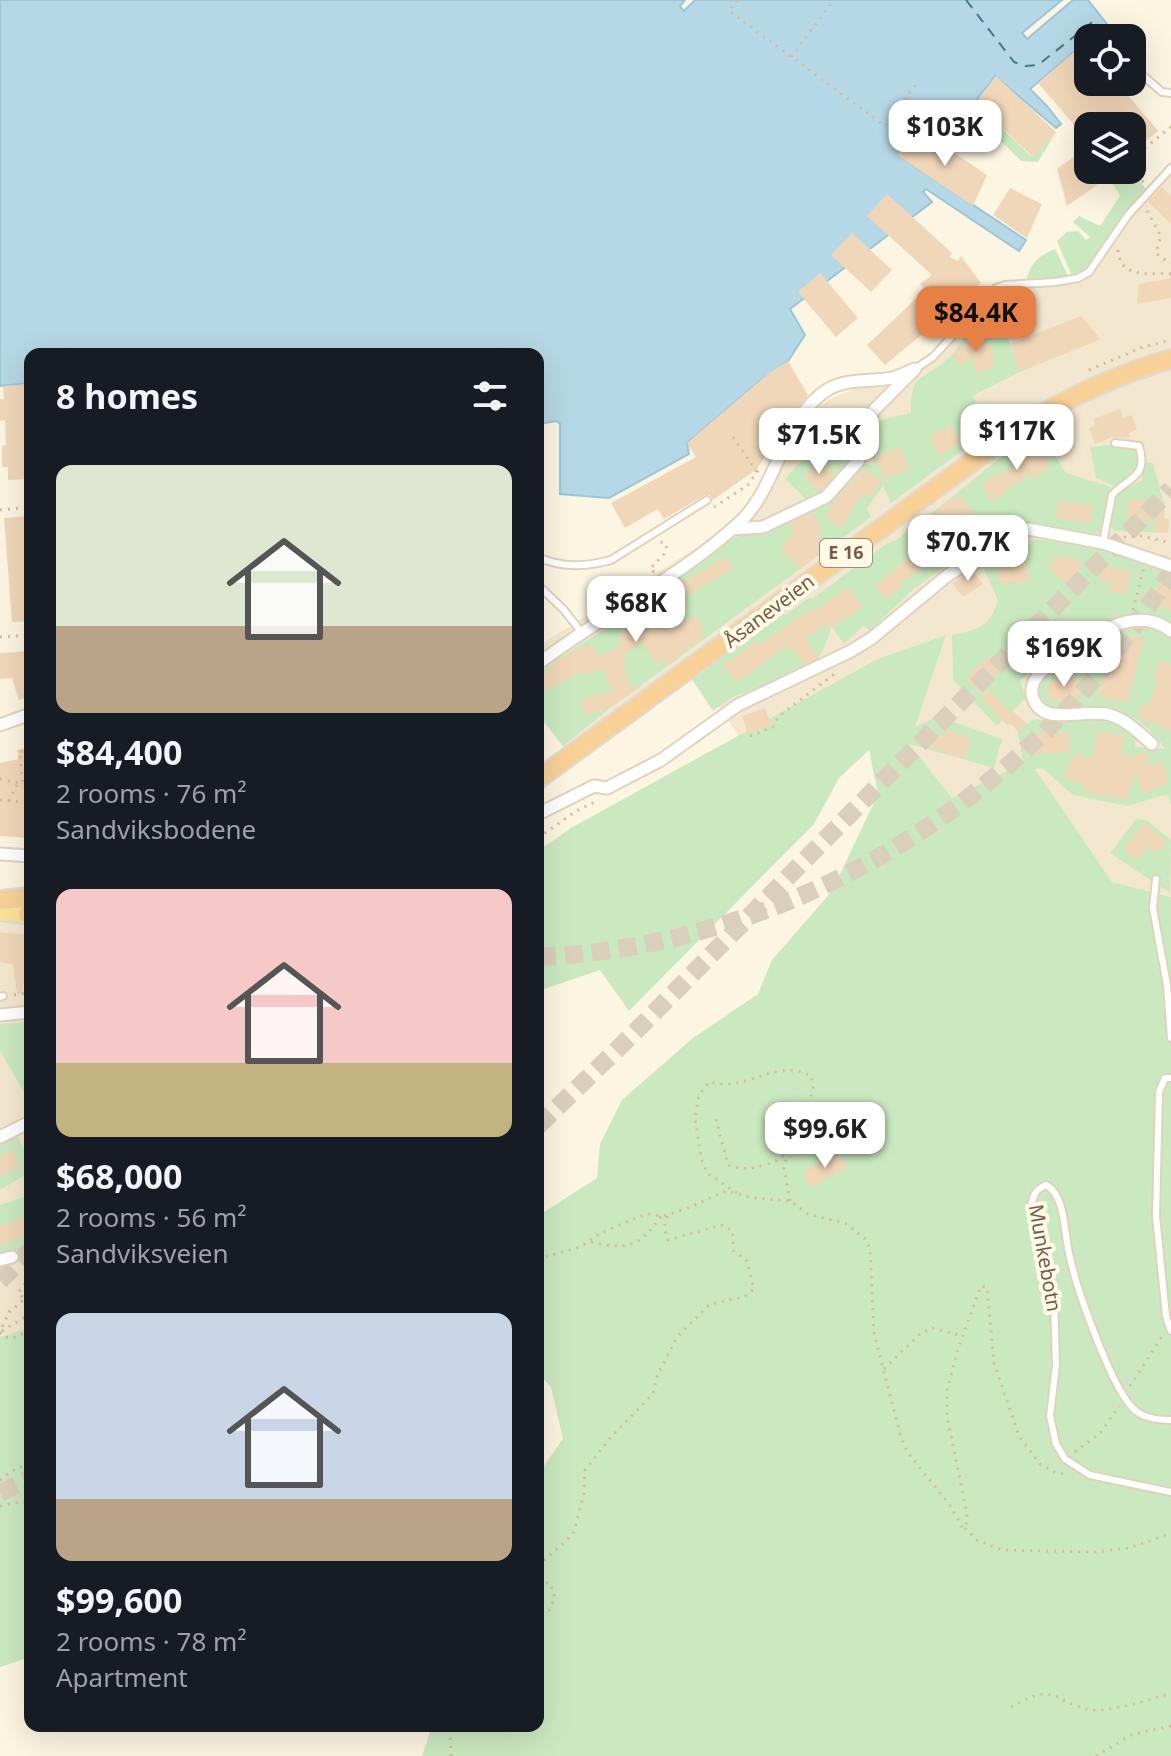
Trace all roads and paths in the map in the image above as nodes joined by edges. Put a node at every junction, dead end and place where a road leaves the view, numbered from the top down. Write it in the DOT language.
graph roads {
  1 [pos="737,0"];
  2 [pos="834,0"];
  3 [pos="791,57"];
  4 [pos="1146,78"];
  5 [pos="916,84"];
  6 [pos="1171,93"];
  7 [pos="906,98"];
  8 [pos="1171,127"];
  9 [pos="953,136"];
  10 [pos="1146,147"];
  11 [pos="1171,168"];
  12 [pos="1145,184"];
  13 [pos="1150,190"];
  14 [pos="1141,201"];
  15 [pos="1117,230"];
  16 [pos="1171,262"];
  17 [pos="1171,274"];
  18 [pos="1171,359"];
  19 [pos="915,369"];
  20 [pos="733,437"];
  21 [pos="1115,443"];
  22 [pos="761,467"];
  23 [pos="757,472"];
  24 [pos="707,500"];
  25 [pos="24,508"];
  26 [pos="0,510"];
  27 [pos="732,529"];
  28 [pos="1125,537"];
  29 [pos="1103,543"];
  30 [pos="1171,543"];
  31 [pos="667,545"];
  32 [pos="544,559"];
  33 [pos="1145,561"];
  34 [pos="1171,566"];
  35 [pos="653,567"];
  36 [pos="544,591"];
  37 [pos="1132,613"];
  38 [pos="1171,631"];
  39 [pos="582,633"];
  40 [pos="24,635"];
  41 [pos="0,637"];
  42 [pos="851,651"];
  43 [pos="544,660"];
  44 [pos="24,716"];
  45 [pos="0,725"];
  46 [pos="750,736"];
  47 [pos="1152,744"];
  48 [pos="24,751"];
  49 [pos="544,775"];
  50 [pos="0,779"];
  51 [pos="21,783"];
  52 [pos="24,783"];
  53 [pos="607,788"];
  54 [pos="0,800"];
  55 [pos="9,801"];
  56 [pos="24,802"];
  57 [pos="544,811"];
  58 [pos="544,834"];
  59 [pos="0,854"];
  60 [pos="24,856"];
  61 [pos="1156,879"];
  62 [pos="0,900"];
  63 [pos="24,907"];
  64 [pos="24,909"];
  65 [pos="0,911"];
  66 [pos="24,993"];
  67 [pos="2,997"];
  68 [pos="24,1013"];
  69 [pos="0,1015"];
  70 [pos="1171,1038"];
  71 [pos="1171,1078"];
  72 [pos="797,1096"];
  73 [pos="716,1119"];
  74 [pos="24,1125"];
  75 [pos="0,1137"];
  76 [pos="788,1152"];
  77 [pos="738,1194"];
  78 [pos="790,1201"];
  79 [pos="668,1214"];
  80 [pos="661,1216"];
  81 [pos="591,1242"];
  82 [pos="544,1257"];
  83 [pos="24,1300"];
  84 [pos="24,1318"];
  85 [pos="1170,1329"];
  86 [pos="0,1332"];
  87 [pos="24,1333"];
  88 [pos="963,1336"];
  89 [pos="884,1369"];
  90 [pos="1123,1399"];
  91 [pos="1171,1420"];
  92 [pos="1065,1459"];
  93 [pos="24,1466"];
  94 [pos="1085,1472"];
  95 [pos="0,1480"];
  96 [pos="1171,1492"];
  97 [pos="24,1501"];
  98 [pos="0,1506"];
  99 [pos="965,1528"];
  100 [pos="1171,1533"];
  101 [pos="544,1561"];
  102 [pos="544,1582"];
  103 [pos="544,1613"];
  104 [pos="1171,1693"];
  105 [pos="1011,1707"];
  106 [pos="1171,1726"];
  107 [pos="451,1732"];
  108 [pos="451,1756"];
  109 [pos="1096,1756"];
  1 -- 3 [label="path"];
  2 -- 3 [label="path"];
  3 -- 7 [label="path"];
  4 -- 6 [label="lane"];
  5 -- 7 [label="path"];
  7 -- 9 [label="path"];
  8 -- 10 [label="path"];
  11 -- 13 [label="lane"];
  12 -- 13 [label="path"];
  13 -- 14 [label="lane"];
  14 -- 15 [label="lane"];
  14 -- 16 [label="path"];
  15 -- 17 [label="path"];
  15 -- 19 [label="lane"];
  18 -- 49 [label="highway, Åsaneveien / E 16"];
  19 -- 27 [label="street"];
  19 -- 27 [label="street"];
  20 -- 23 [label="path"];
  21 -- 29 [label="lane"];
  22 -- 23 [label="path"];
  23 -- 24 [label="path"];
  24 -- 32 [label="lane"];
  25 -- 26 [label="path"];
  27 -- 39 [label="street"];
  28 -- 30 [label="path"];
  29 -- 34 [label="street"];
  29 -- 42 [label="street"];
  31 -- 35 [label="path"];
  33 -- 37 [label="path"];
  36 -- 39 [label="lane"];
  38 -- 47 [label="street"];
  39 -- 43 [label="street"];
  40 -- 41 [label="path"];
  42 -- 46 [label="path"];
  42 -- 53 [label="street"];
  44 -- 45 [label="street"];
  48 -- 51 [label="path"];
  50 -- 51 [label="path"];
  51 -- 52 [label="path"];
  51 -- 55 [label="path"];
  53 -- 57 [label="street"];
  53 -- 58 [label="path"];
  54 -- 55 [label="path"];
  55 -- 56 [label="path"];
  59 -- 60 [label="street"];
  61 -- 70 [label="lane"];
  62 -- 63 [label="highway"];
  64 -- 65 [label="main road"];
  66 -- 67 [label="path"];
  68 -- 69 [label="street"];
  71 -- 85 [label="lane"];
  72 -- 76 [label="path"];
  73 -- 76 [label="path"];
  74 -- 75 [label="street"];
  76 -- 77 [label="path"];
  76 -- 78 [label="path"];
  77 -- 78 [label="path"];
  77 -- 79 [label="path"];
  78 -- 99 [label="path"];
  79 -- 80 [label="path"];
  79 -- 101 [label="path"];
  80 -- 81 [label="path"];
  80 -- 81 [label="path"];
  81 -- 82 [label="path"];
  83 -- 86 [label="path"];
  84 -- 86 [label="path"];
  85 -- 90 [label="path"];
  86 -- 87 [label="path"];
  88 -- 89 [label="path"];
  88 -- 94 [label="path"];
  88 -- 99 [label="path"];
  90 -- 91 [label="lane"];
  90 -- 92 [label="path"];
  90 -- 92 [label="lane, Munkebotn"];
  92 -- 94 [label="lane"];
  93 -- 95 [label="path"];
  94 -- 96 [label="lane"];
  97 -- 98 [label="path"];
  99 -- 100 [label="path"];
  102 -- 103 [label="path"];
  104 -- 105 [label="path"];
  106 -- 109 [label="path"];
  107 -- 108 [label="path"];
}
